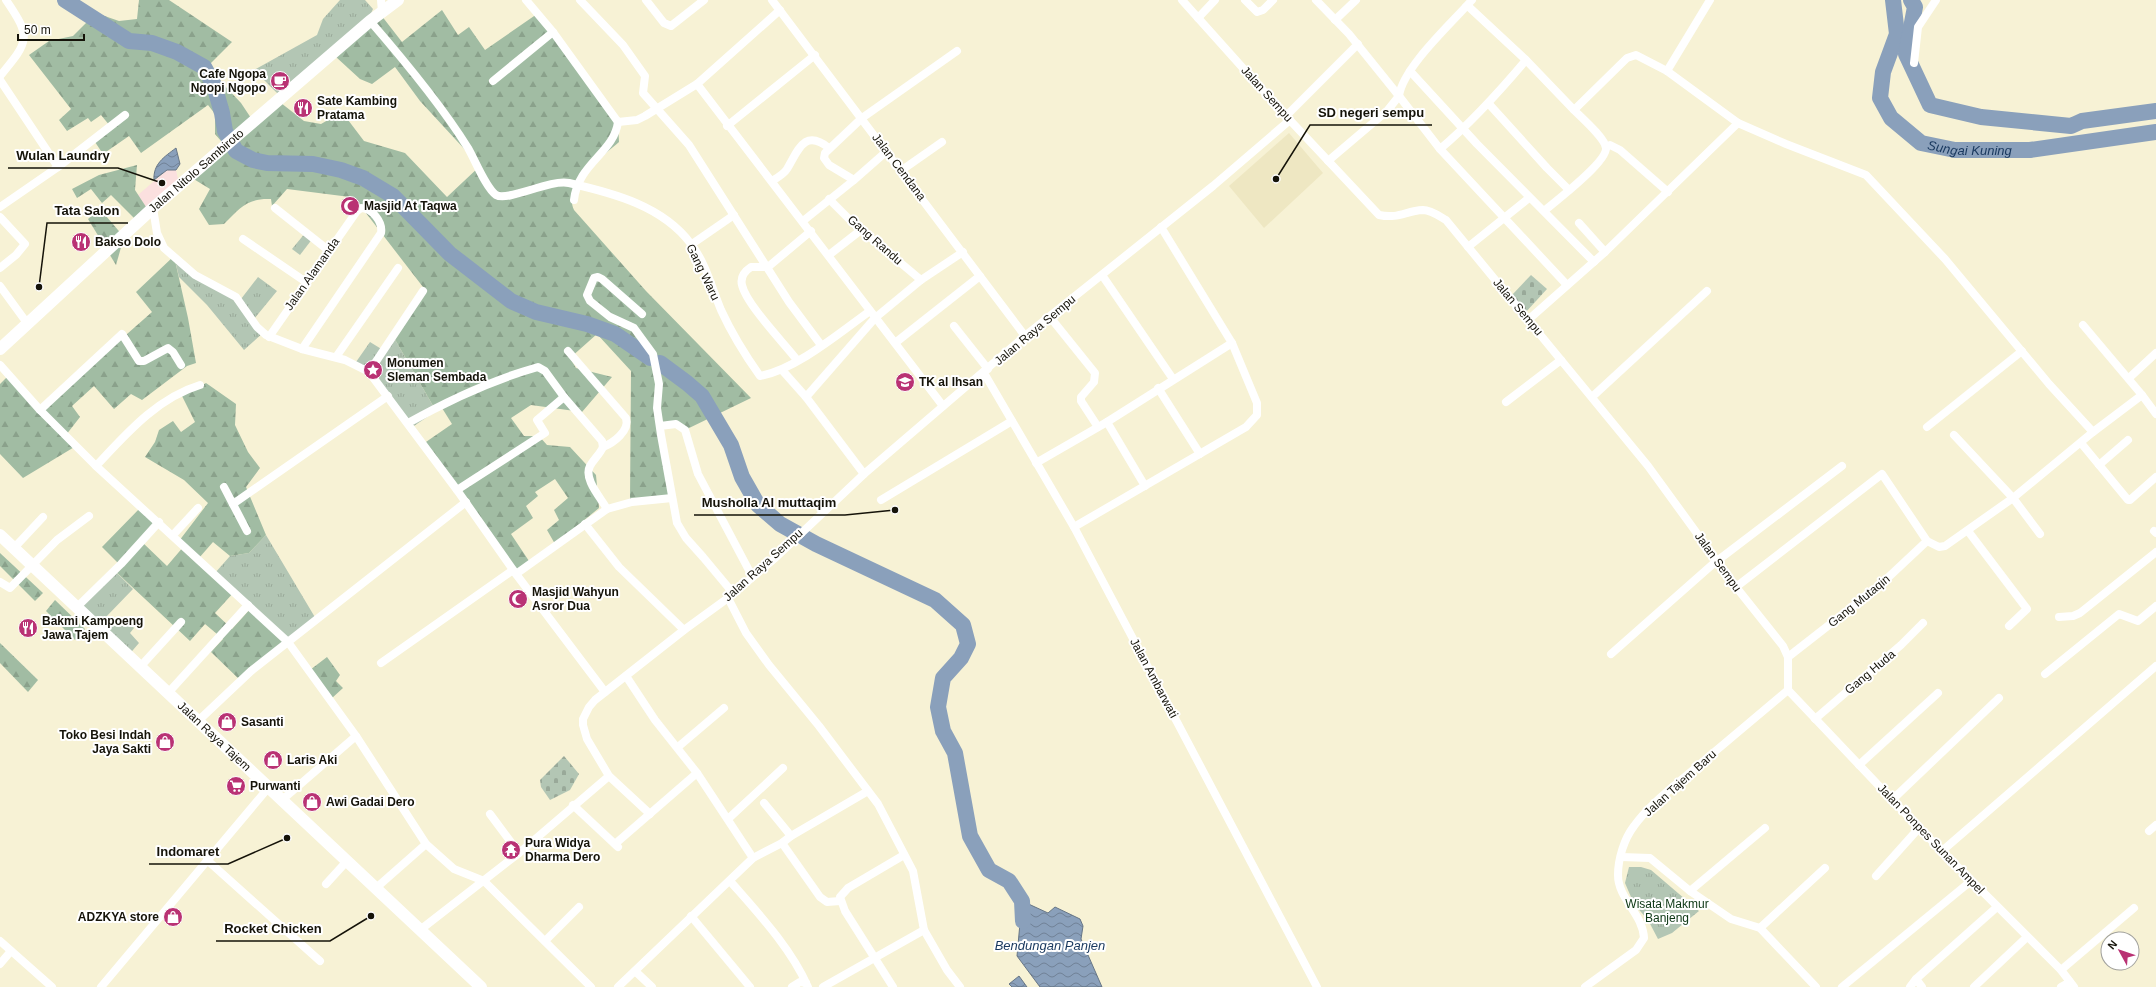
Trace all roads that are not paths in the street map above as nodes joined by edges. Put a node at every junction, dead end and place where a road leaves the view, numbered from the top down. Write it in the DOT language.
graph roads {
  1 [pos="6,0"];
  2 [pos="397,0"];
  3 [pos="526,0"];
  4 [pos="580,0"];
  5 [pos="646,0"];
  6 [pos="704,0"];
  7 [pos="772,0"];
  8 [pos="1182,0"];
  9 [pos="1215,0"];
  10 [pos="1245,0"];
  11 [pos="1273,0"];
  12 [pos="1316,0"];
  13 [pos="1356,0"];
  14 [pos="1472,0"];
  15 [pos="1710,0"];
  16 [pos="1936,0"];
  17 [pos="382,6"];
  18 [pos="1466,7"];
  19 [pos="780,10"];
  20 [pos="1198,18"];
  21 [pos="1335,20"];
  22 [pos="370,21"];
  23 [pos="553,32"];
  24 [pos="1358,44"];
  25 [pos="957,51"];
  26 [pos="815,55"];
  27 [pos="1526,60"];
  28 [pos="1914,63"];
  29 [pos="1410,71"];
  30 [pos="1667,71"];
  31 [pos="0,76"];
  32 [pos="0,80"];
  33 [pos="493,81"];
  34 [pos="697,84"];
  35 [pos="1399,96"];
  36 [pos="1489,104"];
  37 [pos="656,109"];
  38 [pos="1574,110"];
  39 [pos="125,115"];
  40 [pos="862,118"];
  41 [pos="1288,118"];
  42 [pos="618,122"];
  43 [pos="1738,123"];
  44 [pos="727,126"];
  45 [pos="1464,129"];
  46 [pos="942,142"];
  47 [pos="1606,147"];
  48 [pos="829,148"];
  49 [pos="1440,149"];
  50 [pos="887,151"];
  51 [pos="1328,161"];
  52 [pos="58,167"];
  53 [pos="902,170"];
  54 [pos="854,180"];
  55 [pos="772,181"];
  56 [pos="576,186"];
  57 [pos="1569,190"];
  58 [pos="1668,192"];
  59 [pos="1529,198"];
  60 [pos="829,199"];
  61 [pos="574,200"];
  62 [pos="0,207"];
  63 [pos="153,208"];
  64 [pos="275,208"];
  65 [pos="1544,211"];
  66 [pos="734,215"];
  67 [pos="0,217"];
  68 [pos="1504,218"];
  69 [pos="803,221"];
  70 [pos="1579,224"];
  71 [pos="1161,227"];
  72 [pos="861,230"];
  73 [pos="811,231"];
  74 [pos="243,238"];
  75 [pos="692,244"];
  76 [pos="1468,247"];
  77 [pos="328,250"];
  78 [pos="963,252"];
  79 [pos="1605,252"];
  80 [pos="829,255"];
  81 [pos="1594,262"];
  82 [pos="768,267"];
  83 [pos="0,268"];
  84 [pos="398,268"];
  85 [pos="1102,275"];
  86 [pos="980,276"];
  87 [pos="921,280"];
  88 [pos="306,282"];
  89 [pos="1567,285"];
  90 [pos="0,286"];
  91 [pos="423,291"];
  92 [pos="1708,291"];
  93 [pos="870,311"];
  94 [pos="642,314"];
  95 [pos="1050,317"];
  96 [pos="875,318"];
  97 [pos="1528,320"];
  98 [pos="27,323"];
  99 [pos="2083,325"];
  100 [pos="954,326"];
  101 [pos="1026,336"];
  102 [pos="269,337"];
  103 [pos="895,343"];
  104 [pos="1232,343"];
  105 [pos="821,346"];
  106 [pos="0,349"];
  107 [pos="302,349"];
  108 [pos="568,351"];
  109 [pos="2022,351"];
  110 [pos="2156,354"];
  111 [pos="336,357"];
  112 [pos="797,360"];
  113 [pos="1561,360"];
  114 [pos="0,365"];
  115 [pos="181,365"];
  116 [pos="782,370"];
  117 [pos="986,371"];
  118 [pos="369,372"];
  119 [pos="2129,378"];
  120 [pos="1173,379"];
  121 [pos="200,385"];
  122 [pos="1158,388"];
  123 [pos="388,396"];
  124 [pos="2142,396"];
  125 [pos="564,397"];
  126 [pos="806,397"];
  127 [pos="1592,397"];
  128 [pos="1506,402"];
  129 [pos="943,406"];
  130 [pos="40,410"];
  131 [pos="2156,414"];
  132 [pos="1012,421"];
  133 [pos="1107,422"];
  134 [pos="408,423"];
  135 [pos="660,426"];
  136 [pos="1098,427"];
  137 [pos="1927,427"];
  138 [pos="2093,432"];
  139 [pos="1954,435"];
  140 [pos="2128,440"];
  141 [pos="2081,443"];
  142 [pos="603,447"];
  143 [pos="1200,454"];
  144 [pos="1036,463"];
  145 [pos="2099,465"];
  146 [pos="96,466"];
  147 [pos="1842,466"];
  148 [pos="864,474"];
  149 [pos="2156,477"];
  150 [pos="1145,486"];
  151 [pos="224,487"];
  152 [pos="457,490"];
  153 [pos="672,498"];
  154 [pos="2013,498"];
  155 [pos="881,500"];
  156 [pos="466,502"];
  157 [pos="233,504"];
  158 [pos="198,508"];
  159 [pos="607,509"];
  160 [pos="89,516"];
  161 [pos="43,517"];
  162 [pos="159,522"];
  163 [pos="585,524"];
  164 [pos="1074,527"];
  165 [pos="247,531"];
  166 [pos="1968,531"];
  167 [pos="2040,534"];
  168 [pos="0,535"];
  169 [pos="173,535"];
  170 [pos="1927,541"];
  171 [pos="14,548"];
  172 [pos="2156,552"];
  173 [pos="1717,561"];
  174 [pos="32,564"];
  175 [pos="515,572"];
  176 [pos="752,576"];
  177 [pos="0,582"];
  178 [pos="1736,587"];
  179 [pos="730,596"];
  180 [pos="248,605"];
  181 [pos="2156,606"];
  182 [pos="77,607"];
  183 [pos="2059,617"];
  184 [pos="181,622"];
  185 [pos="1923,623"];
  186 [pos="2008,626"];
  187 [pos="684,630"];
  188 [pos="288,642"];
  189 [pos="1611,654"];
  190 [pos="1788,657"];
  191 [pos="381,663"];
  192 [pos="2156,666"];
  193 [pos="140,667"];
  194 [pos="2045,674"];
  195 [pos="626,676"];
  196 [pos="1788,690"];
  197 [pos="605,692"];
  198 [pos="168,693"];
  199 [pos="1938,693"];
  200 [pos="1999,698"];
  201 [pos="724,708"];
  202 [pos="1815,719"];
  203 [pos="198,720"];
  204 [pos="356,736"];
  205 [pos="678,747"];
  206 [pos="1859,765"];
  207 [pos="783,768"];
  208 [pos="697,773"];
  209 [pos="609,776"];
  210 [pos="269,788"];
  211 [pos="868,791"];
  212 [pos="1893,799"];
  213 [pos="282,800"];
  214 [pos="764,803"];
  215 [pos="573,805"];
  216 [pos="490,814"];
  217 [pos="650,814"];
  218 [pos="728,819"];
  219 [pos="2156,825"];
  220 [pos="1765,828"];
  221 [pos="1919,828"];
  222 [pos="2149,832"];
  223 [pos="790,836"];
  224 [pos="782,843"];
  225 [pos="426,844"];
  226 [pos="1942,851"];
  227 [pos="519,853"];
  228 [pos="904,855"];
  229 [pos="1621,857"];
  230 [pos="753,858"];
  231 [pos="208,860"];
  232 [pos="347,861"];
  233 [pos="1825,868"];
  234 [pos="1876,876"];
  235 [pos="484,881"];
  236 [pos="730,881"];
  237 [pos="1971,881"];
  238 [pos="326,884"];
  239 [pos="376,888"];
  240 [pos="1690,891"];
  241 [pos="840,900"];
  242 [pos="579,907"];
  243 [pos="1997,907"];
  244 [pos="2134,908"];
  245 [pos="691,916"];
  246 [pos="1760,928"];
  247 [pos="420,930"];
  248 [pos="924,930"];
  249 [pos="2027,937"];
  250 [pos="0,940"];
  251 [pos="545,941"];
  252 [pos="11,951"];
  253 [pos="876,957"];
  254 [pos="320,961"];
  255 [pos="0,964"];
  256 [pos="2061,970"];
  257 [pos="635,971"];
  258 [pos="1916,979"];
  259 [pos="44,980"];
  260 [pos="2072,984"];
  261 [pos="807,985"];
  262 [pos="38,987"];
  263 [pos="52,987"];
  264 [pos="101,987"];
  265 [pos="481,987"];
  266 [pos="591,987"];
  267 [pos="618,987"];
  268 [pos="652,987"];
  269 [pos="750,987"];
  270 [pos="792,987"];
  271 [pos="823,987"];
  272 [pos="893,987"];
  273 [pos="960,987"];
  274 [pos="1317,987"];
  275 [pos="1585,987"];
  276 [pos="1816,987"];
  277 [pos="1842,987"];
  278 [pos="1910,987"];
  279 [pos="1922,987"];
  280 [pos="1974,987"];
  281 [pos="2061,987"];
  1 -- 31 [label="street"];
  2 -- 17 [label="main road, Jalan Nitolo Sambiroto"];
  3 -- 23 [label="street"];
  4 -- 37 [label="street"];
  5 -- 6 [label="street"];
  7 -- 19 [label="street, Jalan Cendana"];
  8 -- 20 [label="street, Jalan Sempu"];
  9 -- 20 [label="street"];
  10 -- 11 [label="street"];
  12 -- 21 [label="street"];
  13 -- 21 [label="street"];
  14 -- 18 [label="street"];
  15 -- 30 [label="street"];
  16 -- 28 [label="street"];
  17 -- 22 [label="main road, Jalan Nitolo Sambiroto"];
  18 -- 27 [label="street"];
  18 -- 29 [label="street"];
  19 -- 26 [label="street, Jalan Cendana"];
  19 -- 34 [label="street"];
  20 -- 41 [label="street, Jalan Sempu"];
  21 -- 24 [label="street"];
  22 -- 56 [label="street, Gang Waru"];
  22 -- 63 [label="main road, Jalan Nitolo Sambiroto"];
  23 -- 33 [label="street"];
  23 -- 42 [label="street"];
  24 -- 35 [label="street"];
  24 -- 41 [label="street, Jalan Raya Sempu"];
  25 -- 40 [label="street"];
  26 -- 40 [label="street, Jalan Cendana"];
  26 -- 44 [label="street"];
  27 -- 36 [label="street"];
  27 -- 38 [label="street"];
  29 -- 35 [label="street"];
  29 -- 45 [label="street"];
  30 -- 38 [label="street"];
  30 -- 43 [label="street"];
  32 -- 52 [label="street"];
  34 -- 37 [label="street"];
  34 -- 44 [label="street"];
  35 -- 49 [label="street"];
  35 -- 51 [label="street"];
  36 -- 45 [label="street"];
  36 -- 57 [label="street"];
  37 -- 42 [label="street"];
  37 -- 66 [label="street"];
  38 -- 47 [label="street"];
  39 -- 52 [label="street"];
  40 -- 48 [label="street"];
  40 -- 50 [label="street, Jalan Cendana"];
  41 -- 51 [label="street, Jalan Sempu"];
  41 -- 71 [label="street, Jalan Raya Sempu"];
  42 -- 56 [label="street"];
  43 -- 58 [label="street"];
  43 -- 109 [label="street"];
  44 -- 55 [label="street"];
  45 -- 49 [label="street"];
  45 -- 59 [label="street"];
  46 -- 53 [label="street"];
  47 -- 57 [label="street"];
  47 -- 58 [label="street"];
  48 -- 54 [label="street"];
  48 -- 55 [label="street"];
  49 -- 68 [label="street"];
  50 -- 53 [label="street, Jalan Cendana"];
  50 -- 54 [label="street"];
  51 -- 76 [label="street, Jalan Sempu"];
  52 -- 62 [label="street"];
  53 -- 78 [label="street, Jalan Cendana"];
  54 -- 60 [label="street"];
  55 -- 69 [label="street"];
  56 -- 61 [label="street"];
  56 -- 75 [label="street, Gang Waru"];
  57 -- 65 [label="street"];
  58 -- 79 [label="street"];
  59 -- 65 [label="street"];
  59 -- 68 [label="street"];
  60 -- 69 [label="street"];
  60 -- 72 [label="street, Gang Randu"];
  63 -- 98 [label="main road, Jalan Nitolo Sambiroto"];
  63 -- 102 [label="street"];
  64 -- 77 [label="street"];
  65 -- 81 [label="street"];
  66 -- 75 [label="street"];
  66 -- 82 [label="street"];
  67 -- 83 [label="street"];
  68 -- 76 [label="street"];
  68 -- 89 [label="street"];
  69 -- 73 [label="street"];
  70 -- 79 [label="street"];
  71 -- 85 [label="street, Jalan Raya Sempu"];
  71 -- 104 [label="street"];
  72 -- 80 [label="street"];
  72 -- 87 [label="street, Gang Randu"];
  73 -- 80 [label="street"];
  73 -- 82 [label="street"];
  74 -- 88 [label="street"];
  75 -- 116 [label="street, Gang Waru"];
  76 -- 97 [label="street, Jalan Sempu"];
  77 -- 88 [label="street, Jalan Alamanda"];
  77 -- 107 [label="street, Jalan Alamanda"];
  78 -- 86 [label="street, Jalan Cendana"];
  78 -- 87 [label="street"];
  79 -- 81 [label="street"];
  80 -- 93 [label="street"];
  81 -- 89 [label="street"];
  82 -- 105 [label="street"];
  82 -- 112 [label="street"];
  84 -- 111 [label="street"];
  85 -- 95 [label="street, Jalan Raya Sempu"];
  85 -- 120 [label="street"];
  86 -- 101 [label="street, Jalan Cendana"];
  86 -- 103 [label="street"];
  87 -- 96 [label="street"];
  88 -- 102 [label="street, Jalan Alamanda"];
  89 -- 97 [label="street"];
  90 -- 98 [label="street"];
  91 -- 118 [label="street"];
  92 -- 127 [label="street"];
  93 -- 96 [label="street"];
  93 -- 105 [label="street"];
  94 -- 135 [label="street"];
  95 -- 101 [label="street, Jalan Raya Sempu"];
  95 -- 136 [label="street"];
  96 -- 103 [label="street"];
  96 -- 126 [label="street"];
  97 -- 113 [label="street, Jalan Sempu"];
  98 -- 106 [label="main road, Jalan Nitolo Sambiroto"];
  99 -- 119 [label="street"];
  100 -- 117 [label="street, Jalan Ambarwati"];
  101 -- 117 [label="street, Jalan Raya Sempu"];
  102 -- 107 [label="street"];
  103 -- 129 [label="street"];
  104 -- 120 [label="street"];
  104 -- 143 [label="street"];
  105 -- 112 [label="street"];
  107 -- 111 [label="street"];
  108 -- 142 [label="street"];
  109 -- 137 [label="street"];
  109 -- 138 [label="street"];
  110 -- 119 [label="street"];
  111 -- 118 [label="street"];
  112 -- 116 [label="street"];
  113 -- 127 [label="street, Jalan Sempu"];
  113 -- 128 [label="street"];
  114 -- 130 [label="street"];
  115 -- 130 [label="street"];
  116 -- 126 [label="street"];
  117 -- 129 [label="street, Jalan Raya Sempu"];
  117 -- 132 [label="street, Jalan Ambarwati"];
  118 -- 123 [label="street"];
  119 -- 124 [label="street"];
  120 -- 122 [label="street"];
  121 -- 146 [label="street"];
  122 -- 133 [label="street"];
  122 -- 143 [label="street"];
  123 -- 134 [label="street"];
  123 -- 157 [label="street"];
  124 -- 131 [label="street"];
  124 -- 138 [label="street"];
  125 -- 134 [label="street"];
  125 -- 142 [label="street"];
  125 -- 152 [label="street"];
  126 -- 148 [label="street"];
  127 -- 173 [label="street, Jalan Sempu"];
  129 -- 148 [label="street, Jalan Raya Sempu"];
  130 -- 146 [label="street"];
  132 -- 144 [label="street, Jalan Ambarwati"];
  132 -- 155 [label="street"];
  133 -- 136 [label="street"];
  133 -- 150 [label="street"];
  134 -- 152 [label="street"];
  135 -- 153 [label="street"];
  135 -- 176 [label="street"];
  136 -- 144 [label="street"];
  138 -- 141 [label="street"];
  139 -- 154 [label="street"];
  140 -- 145 [label="street"];
  141 -- 145 [label="street"];
  141 -- 154 [label="street"];
  142 -- 159 [label="street"];
  143 -- 150 [label="street"];
  144 -- 164 [label="street, Jalan Ambarwati"];
  145 -- 149 [label="street"];
  146 -- 162 [label="street"];
  147 -- 173 [label="street"];
  148 -- 176 [label="street, Jalan Raya Sempu"];
  150 -- 164 [label="street"];
  151 -- 157 [label="street"];
  152 -- 156 [label="street"];
  153 -- 159 [label="street"];
  153 -- 179 [label="street"];
  154 -- 166 [label="street"];
  154 -- 167 [label="street"];
  156 -- 175 [label="street"];
  156 -- 188 [label="street"];
  157 -- 165 [label="street"];
  158 -- 169 [label="street"];
  159 -- 163 [label="street"];
  160 -- 174 [label="street"];
  161 -- 171 [label="street"];
  162 -- 169 [label="street"];
  162 -- 182 [label="street"];
  163 -- 175 [label="street"];
  163 -- 187 [label="street"];
  164 -- 274 [label="street, Jalan Ambarwati"];
  166 -- 170 [label="street"];
  166 -- 186 [label="street"];
  168 -- 171 [label="main road, Jalan Raya Tajem"];
  169 -- 180 [label="street"];
  170 -- 178 [label="street"];
  170 -- 190 [label="street, Gang Mutaqin"];
  171 -- 174 [label="main road, Jalan Raya Tajem"];
  172 -- 183 [label="street"];
  173 -- 178 [label="street, Jalan Sempu"];
  173 -- 189 [label="street"];
  174 -- 177 [label="street"];
  174 -- 182 [label="main road, Jalan Raya Tajem"];
  175 -- 191 [label="street"];
  175 -- 197 [label="street"];
  176 -- 179 [label="street, Jalan Raya Sempu"];
  178 -- 190 [label="street, Jalan Sempu"];
  179 -- 187 [label="street, Jalan Raya Sempu"];
  179 -- 211 [label="street"];
  180 -- 188 [label="street"];
  180 -- 198 [label="street"];
  181 -- 194 [label="street"];
  182 -- 193 [label="main road, Jalan Raya Tajem"];
  184 -- 193 [label="street"];
  185 -- 202 [label="street, Gang Huda"];
  187 -- 195 [label="street, Jalan Raya Sempu"];
  188 -- 203 [label="street"];
  188 -- 204 [label="street"];
  190 -- 196 [label="street"];
  192 -- 226 [label="street"];
  193 -- 198 [label="main road, Jalan Raya Tajem"];
  195 -- 197 [label="street, Jalan Raya Sempu"];
  195 -- 205 [label="street"];
  196 -- 202 [label="street, Jalan Ponpes Sunan Ampel"];
  196 -- 229 [label="street, Jalan Tajem Baru"];
  197 -- 209 [label="street, Jalan Raya Sempu"];
  198 -- 203 [label="main road, Jalan Raya Tajem"];
  199 -- 206 [label="street"];
  200 -- 212 [label="street"];
  201 -- 205 [label="street"];
  202 -- 206 [label="street, Jalan Ponpes Sunan Ampel"];
  203 -- 210 [label="main road, Jalan Raya Tajem"];
  204 -- 213 [label="street"];
  204 -- 225 [label="street"];
  205 -- 208 [label="street"];
  206 -- 212 [label="street, Jalan Ponpes Sunan Ampel"];
  207 -- 218 [label="street"];
  208 -- 217 [label="street"];
  208 -- 218 [label="street"];
  209 -- 215 [label="street"];
  209 -- 217 [label="street, Jalan Raya Sempu"];
  210 -- 213 [label="main road, Jalan Raya Tajem"];
  210 -- 231 [label="street"];
  211 -- 223 [label="street"];
  211 -- 228 [label="street"];
  212 -- 221 [label="street, Jalan Ponpes Sunan Ampel"];
  213 -- 232 [label="main road, Jalan Raya Tajem"];
  214 -- 223 [label="street"];
  215 -- 217 [label="street"];
  215 -- 227 [label="street"];
  216 -- 227 [label="street"];
  218 -- 230 [label="street"];
  219 -- 222 [label="street"];
  220 -- 240 [label="street"];
  221 -- 226 [label="street, Jalan Ponpes Sunan Ampel"];
  221 -- 234 [label="street"];
  223 -- 224 [label="street"];
  224 -- 230 [label="street"];
  224 -- 241 [label="street"];
  225 -- 235 [label="street"];
  225 -- 239 [label="street"];
  226 -- 237 [label="street, Jalan Ponpes Sunan Ampel"];
  227 -- 235 [label="street"];
  228 -- 241 [label="street"];
  228 -- 248 [label="street"];
  229 -- 240 [label="street"];
  229 -- 275 [label="street, Jalan Tajem Baru"];
  230 -- 236 [label="street"];
  231 -- 254 [label="street"];
  231 -- 264 [label="street"];
  232 -- 238 [label="street"];
  232 -- 239 [label="main road, Jalan Raya Tajem"];
  233 -- 246 [label="street"];
  235 -- 247 [label="street"];
  235 -- 251 [label="street"];
  236 -- 245 [label="street"];
  236 -- 261 [label="street"];
  237 -- 243 [label="street, Jalan Ponpes Sunan Ampel"];
  237 -- 277 [label="street"];
  239 -- 247 [label="main road, Jalan Raya Tajem"];
  240 -- 246 [label="street"];
  241 -- 253 [label="street"];
  242 -- 251 [label="street"];
  243 -- 249 [label="street, Jalan Ponpes Sunan Ampel"];
  243 -- 258 [label="street"];
  244 -- 256 [label="street"];
  245 -- 257 [label="street"];
  245 -- 269 [label="street"];
  246 -- 276 [label="street"];
  247 -- 265 [label="main road, Jalan Raya Tajem"];
  248 -- 253 [label="street"];
  248 -- 273 [label="street"];
  249 -- 256 [label="street, Jalan Ponpes Sunan Ampel"];
  249 -- 280 [label="street"];
  250 -- 252 [label="street"];
  251 -- 266 [label="street"];
  252 -- 255 [label="street"];
  252 -- 259 [label="street"];
  253 -- 271 [label="street"];
  253 -- 272 [label="street"];
  256 -- 260 [label="street, Jalan Ponpes Sunan Ampel"];
  257 -- 267 [label="street"];
  257 -- 268 [label="street"];
  258 -- 278 [label="street"];
  258 -- 279 [label="street"];
  259 -- 262 [label="street"];
  259 -- 263 [label="street"];
  260 -- 281 [label="street"];
  261 -- 270 [label="street"];
}
